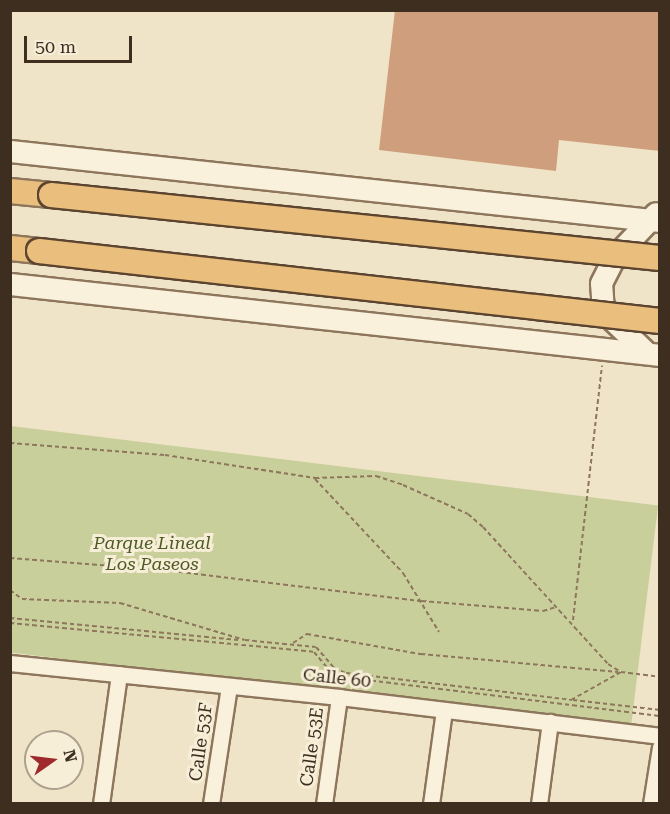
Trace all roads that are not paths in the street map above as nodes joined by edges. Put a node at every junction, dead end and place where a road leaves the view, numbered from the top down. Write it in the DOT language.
graph roads {
  1 [pos="10,151"];
  2 [pos="10,190"];
  3 [pos="656,217"];
  4 [pos="10,248"];
  5 [pos="660,258"];
  6 [pos="10,284"];
  7 [pos="660,321"];
  8 [pos="653,354"];
  9 [pos="11,663"];
  10 [pos="10,668"];
  11 [pos="119,674"];
  12 [pos="229,686"];
  13 [pos="339,697"];
  14 [pos="444,710"];
  15 [pos="550,722"];
  16 [pos="660,736"];
  17 [pos="660,747"];
  18 [pos="101,804"];
  19 [pos="211,804"];
  20 [pos="324,804"];
  21 [pos="431,804"];
  22 [pos="539,804"];
  23 [pos="651,804"];
  1 -- 3 [label="main road"];
  2 -- 5 [label="highway, bridge"];
  3 -- 8 [label="main road"];
  4 -- 7 [label="highway, bridge"];
  6 -- 8 [label="main road"];
  9 -- 10 [label="street"];
  9 -- 11 [label="street, Calle 60"];
  11 -- 12 [label="street, Calle 60"];
  11 -- 18 [label="street"];
  12 -- 13 [label="street, Calle 60"];
  12 -- 19 [label="street, Calle 53F"];
  13 -- 14 [label="street, Calle 60"];
  13 -- 20 [label="street, Calle 53E"];
  14 -- 15 [label="street, Calle 60"];
  14 -- 21 [label="street"];
  15 -- 16 [label="street, Calle 60"];
  15 -- 22 [label="street"];
  17 -- 23 [label="street"];
}
